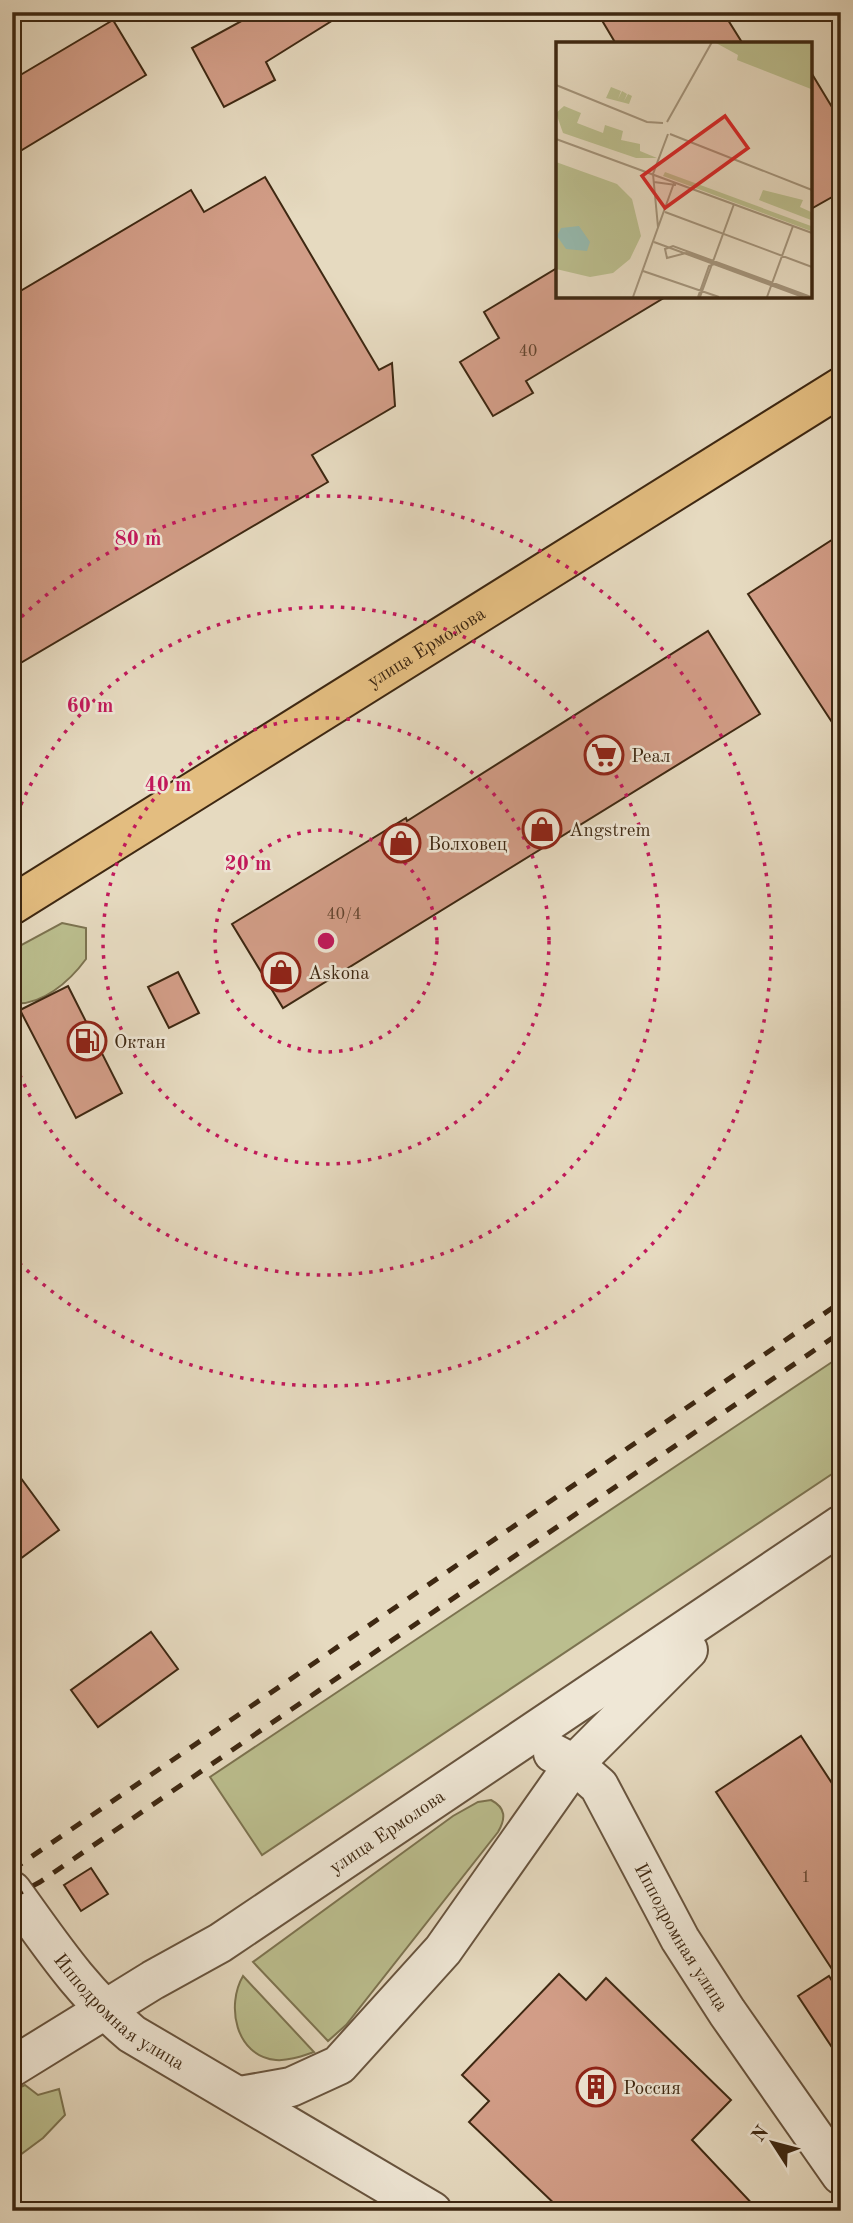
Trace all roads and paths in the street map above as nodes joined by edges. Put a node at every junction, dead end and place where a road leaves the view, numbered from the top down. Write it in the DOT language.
graph roads {
  1 [pos="841,387"];
  2 [pos="12,905"];
  3 [pos="841,1525"];
  4 [pos="754,1585"];
  5 [pos="498,1754"];
  6 [pos="573,1765"];
  7 [pos="12,1891"];
  8 [pos="103,2010"];
  9 [pos="12,2067"];
  10 [pos="240,2096"];
  11 [pos="841,2175"];
  12 [pos="432,2211"];
  1 -- 2 [label="main road, улица Ермолова"];
  3 -- 4 [label="street, улица Ермолова"];
  4 -- 5 [label="street, улица Ермолова"];
  4 -- 6 [label="street, улица Ермолова"];
  5 -- 6 [label="street, Ипподромная улица"];
  5 -- 8 [label="street, улица Ермолова"];
  6 -- 10 [label="street, улица Ермолова"];
  6 -- 11 [label="street, Ипподромная улица"];
  7 -- 8 [label="street, Ипподромная улица"];
  8 -- 9 [label="street, улица Ермолова"];
  8 -- 10 [label="street, Ипподромная улица"];
  10 -- 12 [label="street, Ипподромная улица"];
}
